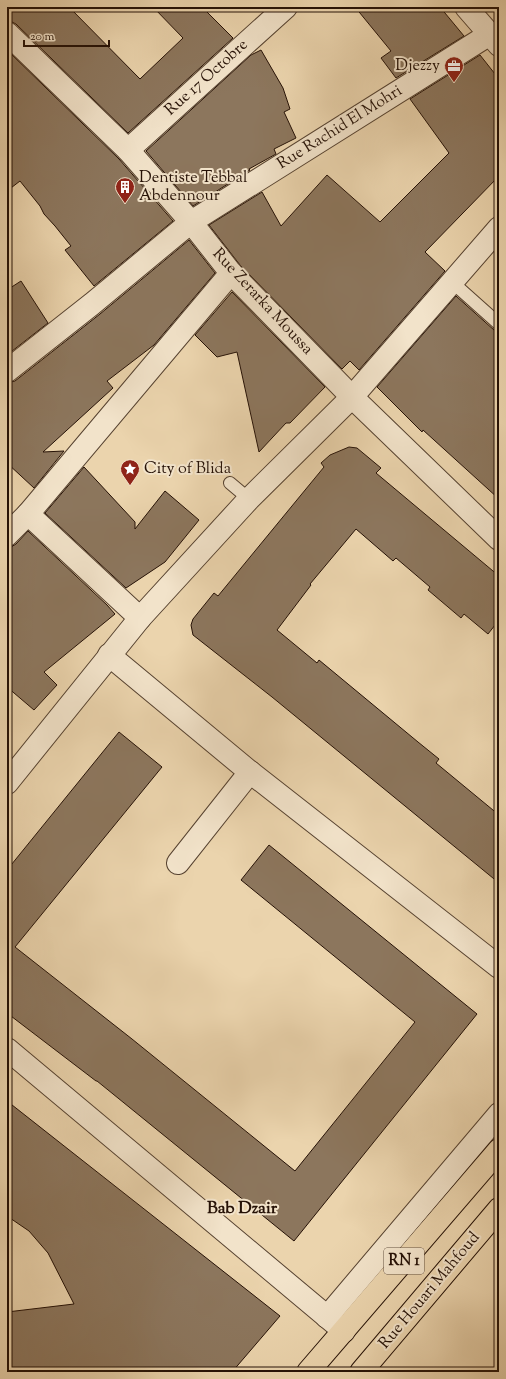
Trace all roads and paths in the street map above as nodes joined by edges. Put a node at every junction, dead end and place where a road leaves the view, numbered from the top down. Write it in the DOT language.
graph roads {
  1 [pos="286,7"];
  2 [pos="466,7"];
  3 [pos="7,33"];
  4 [pos="494,40"];
  5 [pos="128,150"];
  6 [pos="191,222"];
  7 [pos="499,228"];
  8 [pos="231,273"];
  9 [pos="452,282"];
  10 [pos="499,324"];
  11 [pos="7,371"];
  12 [pos="352,397"];
  13 [pos="230,483"];
  14 [pos="249,499"];
  15 [pos="28,514"];
  16 [pos="7,535"];
  17 [pos="499,539"];
  18 [pos="140,618"];
  19 [pos="109,655"];
  20 [pos="250,772"];
  21 [pos="7,783"];
  22 [pos="178,863"];
  23 [pos="499,967"];
  24 [pos="7,1049"];
  25 [pos="499,1114"];
  26 [pos="499,1150"];
  27 [pos="499,1209"];
  28 [pos="327,1317"];
  29 [pos="344,1331"];
  30 [pos="308,1372"];
  31 [pos="361,1372"];
  1 -- 5 [label="street, Rue 17 Octobre"];
  2 -- 4 [label="street"];
  3 -- 5 [label="street, Rue Zerarka Moussa"];
  4 -- 6 [label="street, Rue Rachid El Mohri"];
  5 -- 6 [label="street, Rue Zerarka Moussa"];
  6 -- 8 [label="street, Rue Zerarka Moussa"];
  6 -- 11 [label="street, Rue Rachid El Mohri"];
  7 -- 9 [label="street"];
  8 -- 12 [label="street, Rue Zerarka Moussa"];
  8 -- 15 [label="street"];
  9 -- 10 [label="lane"];
  9 -- 12 [label="street"];
  12 -- 14 [label="street"];
  12 -- 17 [label="street, Rue Zerarka Moussa"];
  13 -- 14 [label="lane"];
  14 -- 18 [label="street"];
  15 -- 16 [label="street"];
  15 -- 18 [label="street"];
  18 -- 19 [label="street"];
  19 -- 20 [label="street"];
  19 -- 21 [label="street"];
  20 -- 22 [label="street"];
  20 -- 23 [label="street"];
  24 -- 28 [label="street"];
  25 -- 28 [label="street"];
  26 -- 29 [label="main road, RN 1"];
  27 -- 31 [label="main road, Rue Houari Mahfoud / RN 1"];
  28 -- 29 [label="street"];
  29 -- 30 [label="main road, RN 1"];
}
